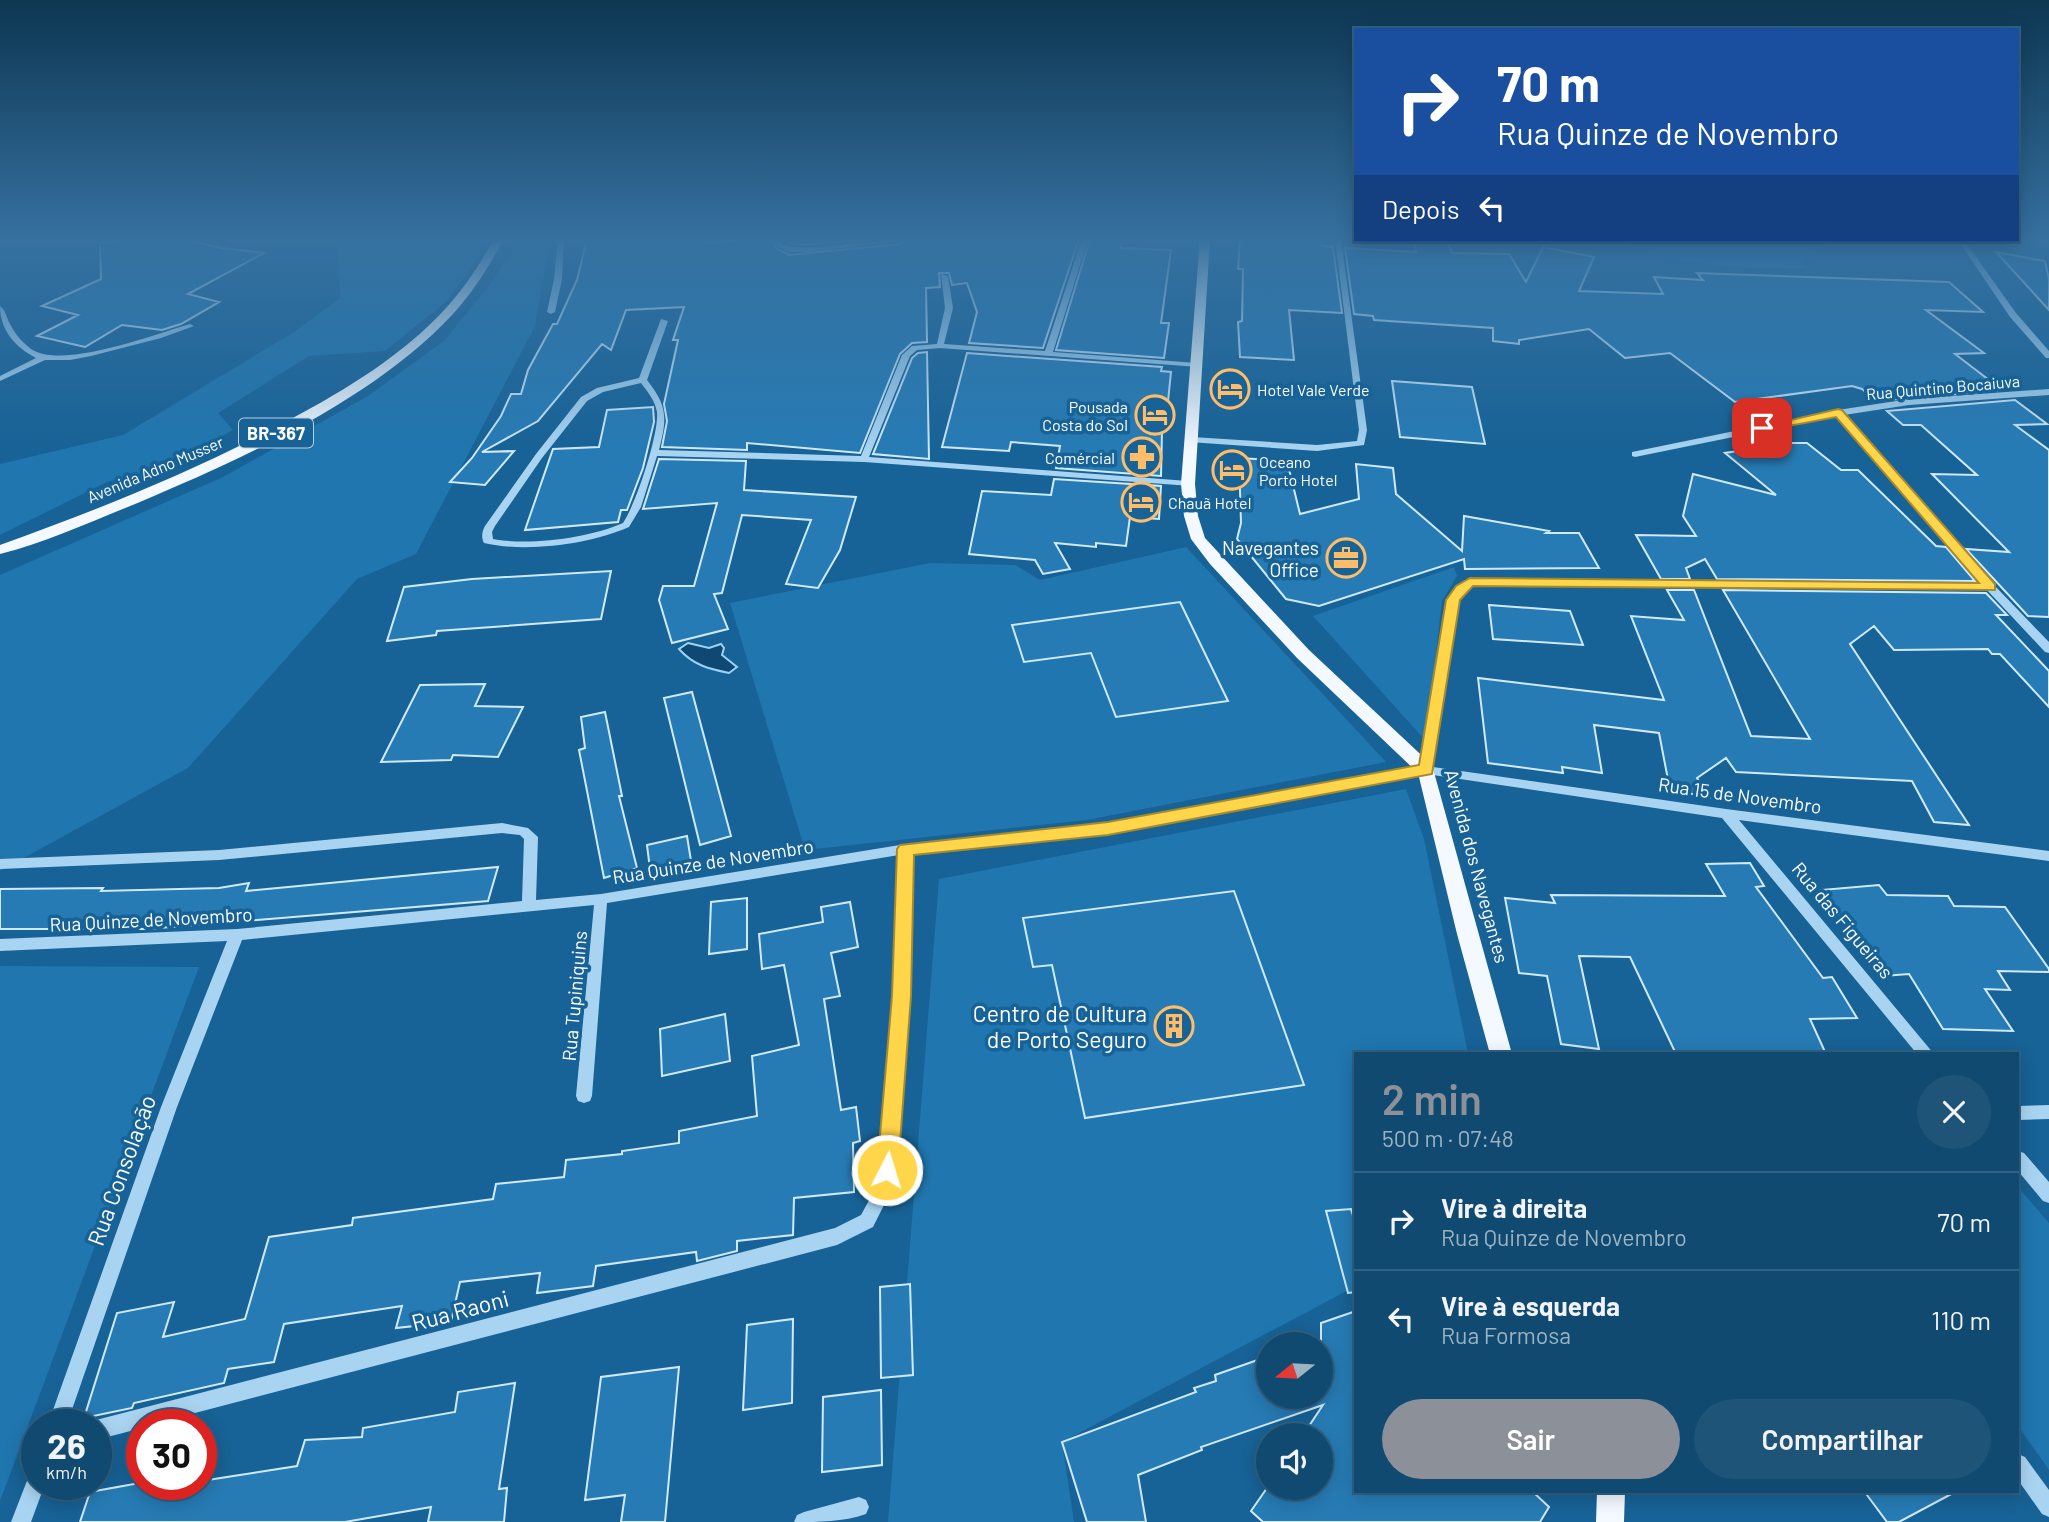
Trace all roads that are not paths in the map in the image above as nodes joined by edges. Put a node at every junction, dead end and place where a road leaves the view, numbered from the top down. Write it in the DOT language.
graph roads {
  1 [pos="1,310"];
  2 [pos="448,310"];
  3 [pos="949,310"];
  4 [pos="1063,310"];
  5 [pos="1200,310"];
  6 [pos="1347,310"];
  7 [pos="2010,310"];
  8 [pos="664,321"];
  9 [pos="190,326"];
  10 [pos="940,346"];
  11 [pos="1049,353"];
  12 [pos="2049,356"];
  13 [pos="43,358"];
  14 [pos="1196,365"];
  15 [pos="0,379"];
  16 [pos="643,380"];
  17 [pos="2049,392"];
  18 [pos="1838,413"];
  19 [pos="1192,440"];
  20 [pos="1361,443"];
  21 [pos="652,453"];
  22 [pos="1634,454"];
  23 [pos="864,459"];
  24 [pos="1188,484"];
  25 [pos="0,550"];
  26 [pos="1990,587"];
  27 [pos="2049,649"];
  28 [pos="1426,770"];
  29 [pos="1726,814"];
  30 [pos="906,849"];
  31 [pos="2049,856"];
  32 [pos="0,864"];
  33 [pos="601,899"];
  34 [pos="529,907"];
  35 [pos="237,935"];
  36 [pos="0,945"];
  37 [pos="1500,1052"];
  38 [pos="1925,1052"];
  39 [pos="584,1096"];
  40 [pos="2049,1112"];
  41 [pos="2019,1113"];
  42 [pos="2019,1160"];
  43 [pos="2049,1195"];
  44 [pos="62,1409"];
  45 [pos="112,1426"];
  46 [pos="2019,1465"];
  47 [pos="1611,1493"];
  48 [pos="29,1500"];
  49 [pos="859,1507"];
  50 [pos="2049,1507"];
  51 [pos="21,1522"];
  52 [pos="804,1522"];
  53 [pos="1610,1522"];
  1 -- 13 [label="street"];
  2 -- 25 [label="main road, Avenida Adno Musser / BR-367"];
  3 -- 10 [label="street"];
  4 -- 11 [label="street"];
  5 -- 14 [label="main road, Avenida dos Navegantes"];
  6 -- 20 [label="street"];
  7 -- 12 [label="street"];
  8 -- 16 [label="street"];
  9 -- 13 [label="street"];
  10 -- 11 [label="street"];
  10 -- 23 [label="street"];
  11 -- 14 [label="street"];
  13 -- 15 [label="street"];
  14 -- 19 [label="main road, Avenida dos Navegantes"];
  16 -- 21 [label="street"];
  16 -- 21 [label="street"];
  17 -- 18 [label="street, Rua Quintino Bocaiuva"];
  18 -- 22 [label="street, Rua Quintino Bocaiuva"];
  18 -- 26 [label="street"];
  19 -- 20 [label="street"];
  19 -- 24 [label="main road, Avenida dos Navegantes"];
  21 -- 23 [label="street"];
  23 -- 24 [label="street"];
  24 -- 28 [label="main road, Avenida dos Navegantes"];
  26 -- 27 [label="street"];
  26 -- 28 [label="street"];
  28 -- 29 [label="street, Rua 15 de Novembro"];
  28 -- 30 [label="street, Rua Quinze de Novembro"];
  28 -- 37 [label="main road, Avenida dos Navegantes"];
  29 -- 31 [label="street, Rua 15 de Novembro"];
  29 -- 38 [label="street, Rua das Figueiras"];
  30 -- 33 [label="street, Rua Quinze de Novembro"];
  30 -- 45 [label="street, Rua Raoni"];
  32 -- 34 [label="street"];
  33 -- 34 [label="street, Rua Quinze de Novembro"];
  33 -- 39 [label="street, Rua Tupiniquins"];
  34 -- 35 [label="street, Rua Quinze de Novembro"];
  35 -- 36 [label="street, Rua Quinze de Novembro"];
  35 -- 44 [label="street, Rua Consolação"];
  40 -- 41 [label="street"];
  42 -- 43 [label="street"];
  46 -- 50 [label="street"];
  47 -- 53 [label="main road"];
  48 -- 51 [label="street"];
  49 -- 52 [label="street"];
}
